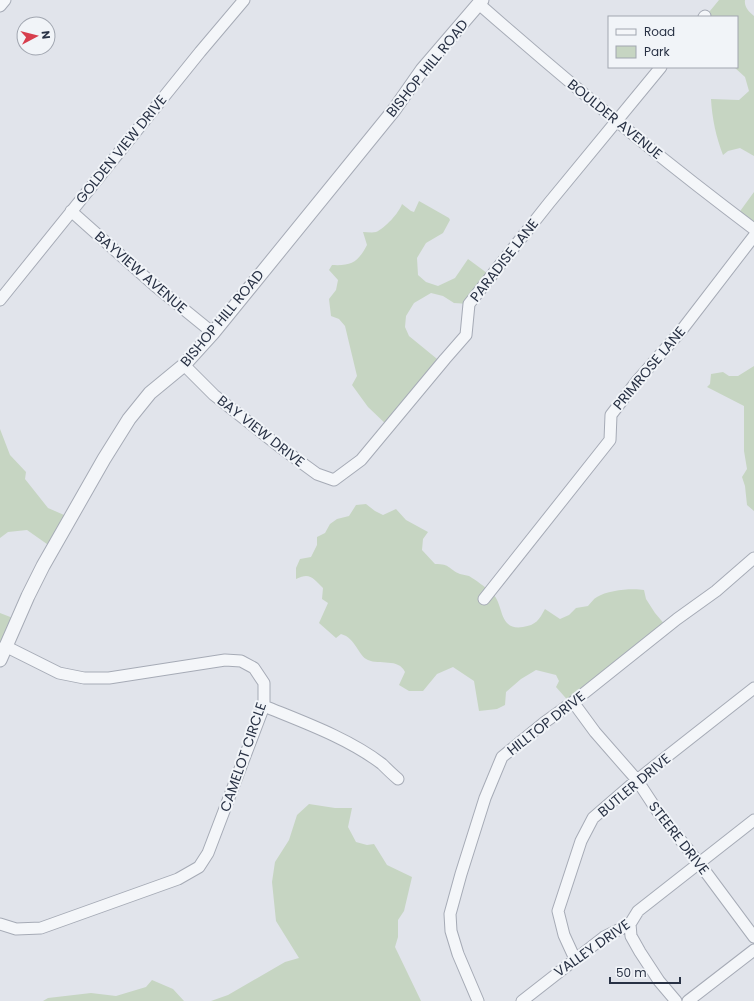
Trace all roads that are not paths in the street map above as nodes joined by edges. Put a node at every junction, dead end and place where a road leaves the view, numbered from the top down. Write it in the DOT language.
graph roads {
  1 [pos="5,0"];
  2 [pos="244,0"];
  3 [pos="481,2"];
  4 [pos="0,6"];
  5 [pos="660,68"];
  6 [pos="616,121"];
  7 [pos="71,211"];
  8 [pos="754,229"];
  9 [pos="754,236"];
  10 [pos="0,300"];
  11 [pos="213,333"];
  12 [pos="184,365"];
  13 [pos="344,473"];
  14 [pos="754,558"];
  15 [pos="484,599"];
  16 [pos="6,646"];
  17 [pos="0,660"];
  18 [pos="754,688"];
  19 [pos="573,702"];
  20 [pos="264,706"];
  21 [pos="398,779"];
  22 [pos="637,780"];
  23 [pos="754,820"];
  24 [pos="699,863"];
  25 [pos="0,924"];
  26 [pos="630,924"];
  27 [pos="754,937"];
  28 [pos="754,950"];
  29 [pos="575,959"];
  30 [pos="478,1001"];
  31 [pos="522,1001"];
  32 [pos="676,1001"];
  33 [pos="688,1001"];
  1 -- 4 [label="street"];
  2 -- 7 [label="street, GOLDEN VIEW DRIVE"];
  3 -- 6 [label="street, BOULDER AVENUE"];
  3 -- 11 [label="street, BISHOP HILL ROAD"];
  5 -- 6 [label="street, PARADISE LANE"];
  6 -- 8 [label="street, BOULDER AVENUE"];
  6 -- 13 [label="street, PARADISE LANE"];
  7 -- 10 [label="street, GOLDEN VIEW DRIVE"];
  7 -- 11 [label="street, BAYVIEW AVENUE"];
  9 -- 15 [label="street, PRIMROSE LANE"];
  11 -- 12 [label="street, BISHOP HILL ROAD"];
  12 -- 13 [label="street, BAY VIEW DRIVE"];
  12 -- 16 [label="street, BISHOP HILL ROAD"];
  14 -- 19 [label="street, HILLTOP DRIVE"];
  16 -- 17 [label="street, BISHOP HILL ROAD"];
  16 -- 20 [label="street, CAMELOT CIRCLE"];
  18 -- 22 [label="street, BUTLER DRIVE"];
  19 -- 22 [label="street, STEERE DRIVE"];
  19 -- 30 [label="street, HILLTOP DRIVE"];
  20 -- 21 [label="street"];
  20 -- 25 [label="street, CAMELOT CIRCLE"];
  22 -- 24 [label="street, STEERE DRIVE"];
  22 -- 29 [label="street, BUTLER DRIVE"];
  23 -- 24 [label="street, VALLEY DRIVE"];
  24 -- 26 [label="street, VALLEY DRIVE"];
  24 -- 27 [label="street, STEERE DRIVE"];
  26 -- 29 [label="street, VALLEY DRIVE"];
  26 -- 32 [label="street"];
  28 -- 33 [label="street"];
  29 -- 31 [label="street, VALLEY DRIVE"];
}
